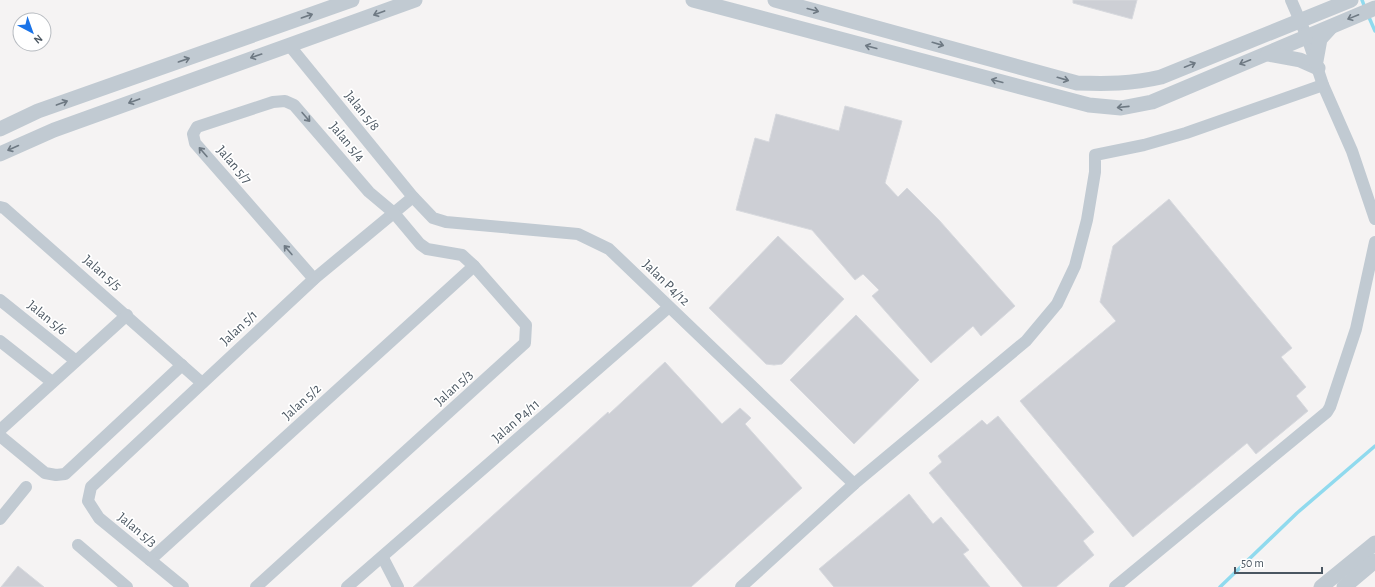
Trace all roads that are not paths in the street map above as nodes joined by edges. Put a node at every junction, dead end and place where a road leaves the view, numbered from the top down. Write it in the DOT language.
graph roads {
  1 [pos="352,0"];
  2 [pos="416,0"];
  3 [pos="693,0"];
  4 [pos="775,0"];
  5 [pos="1290,0"];
  6 [pos="1351,0"];
  7 [pos="1375,8"];
  8 [pos="1300,20"];
  9 [pos="1332,26"];
  10 [pos="1307,37"];
  11 [pos="288,45"];
  12 [pos="1265,54"];
  13 [pos="1317,65"];
  14 [pos="1323,85"];
  15 [pos="273,102"];
  16 [pos="38,111"];
  17 [pos="0,128"];
  18 [pos="54,130"];
  19 [pos="0,154"];
  20 [pos="413,197"];
  21 [pos="0,207"];
  22 [pos="394,213"];
  23 [pos="1375,219"];
  24 [pos="1375,242"];
  25 [pos="474,266"];
  26 [pos="314,279"];
  27 [pos="0,300"];
  28 [pos="669,307"];
  29 [pos="127,314"];
  30 [pos="0,341"];
  31 [pos="76,361"];
  32 [pos="182,364"];
  33 [pos="52,382"];
  34 [pos="202,383"];
  35 [pos="0,430"];
  36 [pos="0,436"];
  37 [pos="854,484"];
  38 [pos="26,487"];
  39 [pos="91,487"];
  40 [pos="0,519"];
  41 [pos="1375,543"];
  42 [pos="78,545"];
  43 [pos="382,558"];
  44 [pos="150,560"];
  45 [pos="1375,561"];
  46 [pos="127,587"];
  47 [pos="183,587"];
  48 [pos="256,587"];
  49 [pos="348,587"];
  50 [pos="398,587"];
  51 [pos="741,587"];
  52 [pos="1115,587"];
  53 [pos="1321,587"];
  54 [pos="1344,587"];
  16 -- 1 [label="street, one-way"];
  2 -- 11 [label="street, one-way"];
  12 -- 3 [label="street, one-way"];
  4 -- 8 [label="street, one-way"];
  5 -- 8 [label="street"];
  6 -- 8 [label="street"];
  7 -- 9 [label="street, one-way"];
  8 -- 10 [label="street"];
  9 -- 10 [label="street"];
  9 -- 13 [label="street"];
  10 -- 12 [label="street"];
  10 -- 13 [label="street"];
  11 -- 18 [label="street, one-way"];
  11 -- 20 [label="street, Jalan 5/8"];
  12 -- 13 [label="street"];
  13 -- 14 [label="street"];
  14 -- 23 [label="street"];
  14 -- 37 [label="street"];
  15 -- 22 [label="street, Jalan 5/4, one-way"];
  26 -- 15 [label="street, Jalan 5/7, one-way"];
  16 -- 17 [label="street"];
  16 -- 18 [label="street"];
  18 -- 19 [label="street, one-way"];
  20 -- 22 [label="street, Jalan 5/1"];
  20 -- 28 [label="street, Jalan P4/12"];
  21 -- 29 [label="street, Jalan 5/5"];
  22 -- 25 [label="street, Jalan 5/3"];
  22 -- 26 [label="street, Jalan 5/1"];
  24 -- 52 [label="street"];
  25 -- 44 [label="street, Jalan 5/2"];
  25 -- 48 [label="street, Jalan 5/3"];
  26 -- 34 [label="street, Jalan 5/1"];
  27 -- 31 [label="street, Jalan 5/6"];
  28 -- 37 [label="street, Jalan P4/12"];
  28 -- 43 [label="street, Jalan P4/11"];
  29 -- 31 [label="street"];
  29 -- 32 [label="street, Jalan 5/5"];
  30 -- 33 [label="street"];
  31 -- 33 [label="street"];
  32 -- 34 [label="street, Jalan 5/5"];
  32 -- 36 [label="street"];
  33 -- 35 [label="street"];
  34 -- 39 [label="street, Jalan 5/1"];
  37 -- 51 [label="street"];
  38 -- 40 [label="street"];
  39 -- 44 [label="street, Jalan 5/3"];
  41 -- 53 [label="street"];
  42 -- 46 [label="street"];
  43 -- 49 [label="street, Jalan P4/11"];
  43 -- 50 [label="street"];
  44 -- 47 [label="street, Jalan 5/3"];
  45 -- 54 [label="street"];
}
